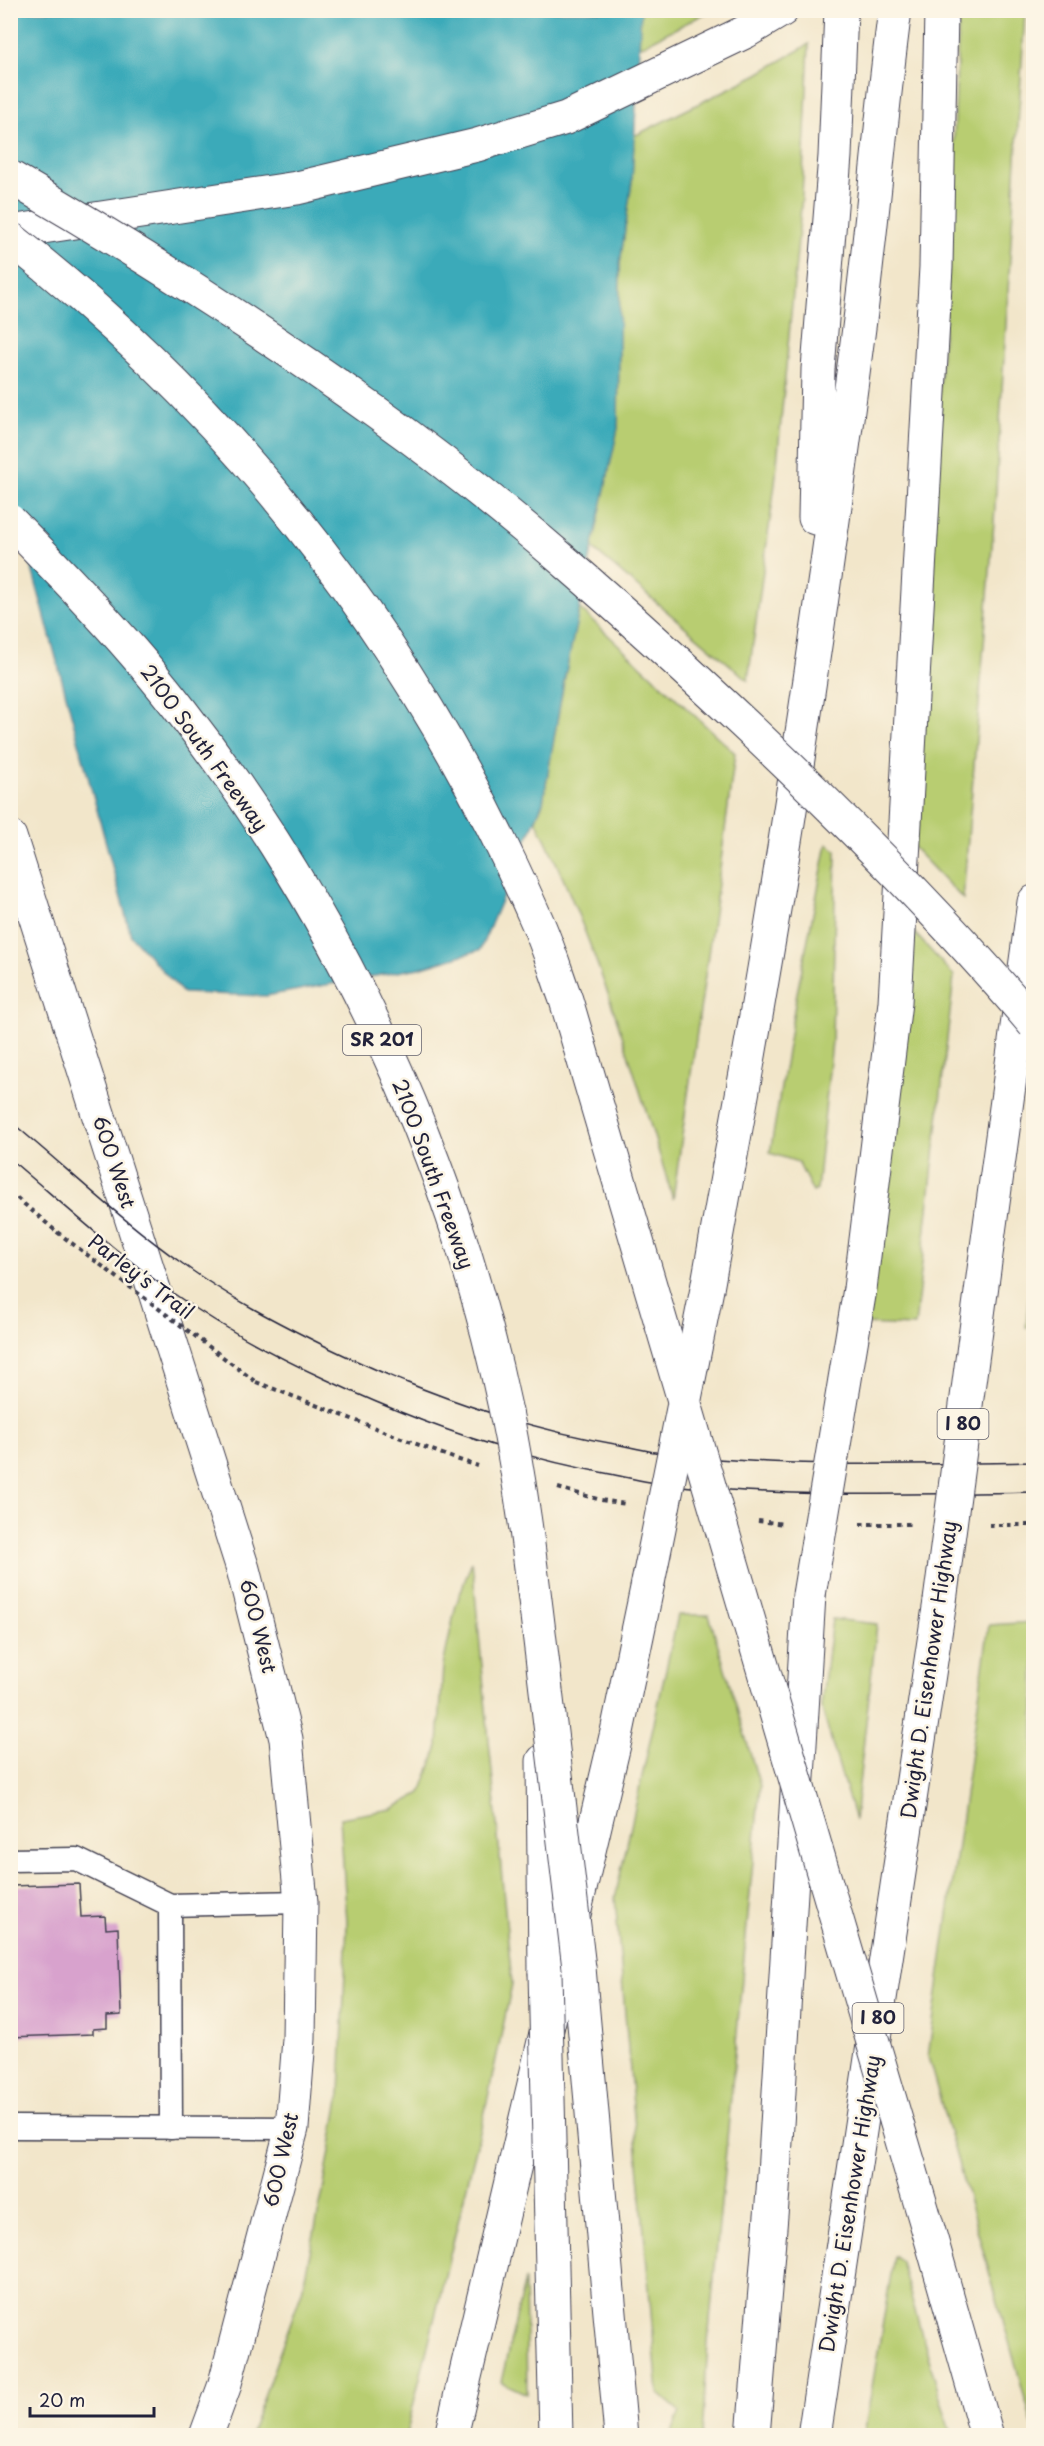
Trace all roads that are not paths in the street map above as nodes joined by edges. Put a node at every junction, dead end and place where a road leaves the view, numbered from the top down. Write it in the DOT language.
graph roads {
  1 [pos="783,10"];
  2 [pos="841,10"];
  3 [pos="895,10"];
  4 [pos="941,10"];
  5 [pos="10,177"];
  6 [pos="10,232"];
  7 [pos="10,238"];
  8 [pos="10,521"];
  9 [pos="811,677"];
  10 [pos="10,837"];
  11 [pos="1034,902"];
  12 [pos="1034,1024"];
  13 [pos="542,1657"];
  14 [pos="10,1860"];
  15 [pos="301,1902"];
  16 [pos="170,1905"];
  17 [pos="10,2127"];
  18 [pos="171,2128"];
  19 [pos="292,2128"];
  20 [pos="206,2436"];
  21 [pos="451,2436"];
  22 [pos="556,2436"];
  23 [pos="621,2436"];
  24 [pos="753,2436"];
  25 [pos="814,2436"];
  26 [pos="987,2436"];
  1 -- 6 [label="main road"];
  2 -- 9 [label="main road"];
  3 -- 9 [label="main road"];
  4 -- 24 [label="main road, bridge"];
  5 -- 12 [label="main road, bridge"];
  7 -- 26 [label="main road, bridge"];
  8 -- 13 [label="main road, 2100 South Freeway / SR 201, bridge"];
  9 -- 21 [label="main road, bridge"];
  10 -- 15 [label="main road, 600 West"];
  11 -- 25 [label="main road, Dwight D. Eisenhower Highway / I 80, bridge"];
  13 -- 22 [label="main road, bridge"];
  13 -- 23 [label="main road, bridge"];
  14 -- 16 [label="lane"];
  15 -- 16 [label="lane"];
  15 -- 19 [label="main road, 600 West"];
  16 -- 18 [label="lane"];
  17 -- 18 [label="lane"];
  18 -- 19 [label="lane"];
  19 -- 20 [label="main road, 600 West"];
}
